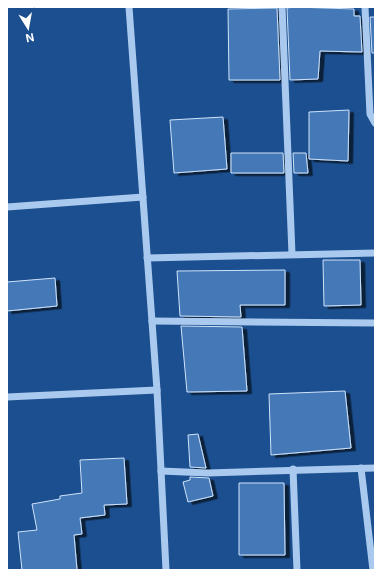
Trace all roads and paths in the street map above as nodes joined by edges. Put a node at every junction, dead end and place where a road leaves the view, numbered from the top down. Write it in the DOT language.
graph roads {
  1 [pos="129,7"];
  2 [pos="282,7"];
  3 [pos="365,7"];
  4 [pos="375,123"];
  5 [pos="143,197"];
  6 [pos="7,207"];
  7 [pos="375,253"];
  8 [pos="292,254"];
  9 [pos="147,258"];
  10 [pos="152,321"];
  11 [pos="375,323"];
  12 [pos="157,390"];
  13 [pos="7,397"];
  14 [pos="361,468"];
  15 [pos="375,468"];
  16 [pos="293,469"];
  17 [pos="161,471"];
  18 [pos="166,570"];
  19 [pos="297,570"];
  20 [pos="373,570"];
  1 -- 5 [label="street"];
  2 -- 8 [label="street"];
  3 -- 4 [label="street"];
  5 -- 6 [label="street"];
  5 -- 9 [label="street"];
  7 -- 8 [label="street"];
  8 -- 9 [label="street"];
  9 -- 10 [label="street"];
  10 -- 11 [label="street"];
  10 -- 12 [label="street"];
  12 -- 13 [label="street"];
  12 -- 17 [label="street"];
  14 -- 15 [label="street"];
  14 -- 16 [label="street"];
  14 -- 20 [label="street"];
  16 -- 17 [label="street"];
  16 -- 19 [label="street"];
  17 -- 18 [label="street"];
}
